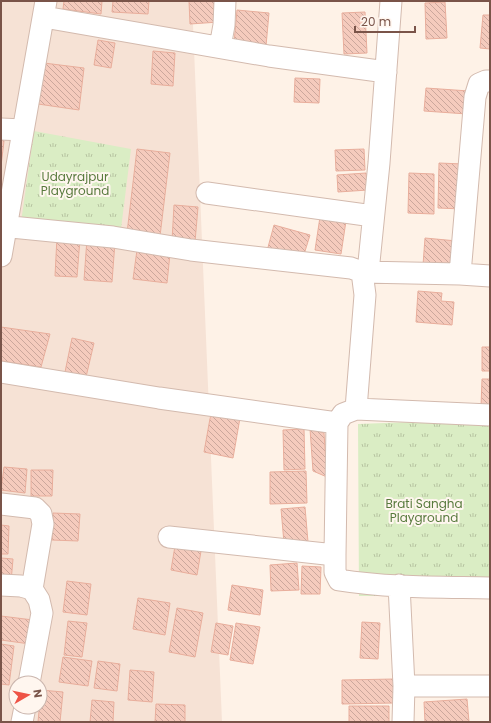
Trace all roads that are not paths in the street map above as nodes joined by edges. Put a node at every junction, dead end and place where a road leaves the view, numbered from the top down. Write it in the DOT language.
graph roads {
  1 [pos="225,1"];
  2 [pos="391,1"];
  3 [pos="45,9"];
  4 [pos="220,47"];
  5 [pos="386,72"];
  6 [pos="490,81"];
  7 [pos="1,129"];
  8 [pos="23,130"];
  9 [pos="207,193"];
  10 [pos="373,216"];
  11 [pos="4,226"];
  12 [pos="1,256"];
  13 [pos="365,272"];
  14 [pos="460,274"];
  15 [pos="490,276"];
  16 [pos="1,372"];
  17 [pos="356,408"];
  18 [pos="490,415"];
  19 [pos="337,423"];
  20 [pos="1,504"];
  21 [pos="169,537"];
  22 [pos="335,555"];
  23 [pos="399,585"];
  24 [pos="1,586"];
  25 [pos="490,588"];
  26 [pos="32,589"];
  27 [pos="30,675"];
  28 [pos="404,686"];
  29 [pos="490,686"];
  30 [pos="403,722"];
  1 -- 4 [label="street"];
  2 -- 5 [label="street"];
  3 -- 4 [label="street"];
  3 -- 8 [label="street"];
  4 -- 5 [label="street"];
  5 -- 10 [label="street"];
  6 -- 14 [label="street"];
  7 -- 8 [label="street"];
  8 -- 11 [label="street"];
  9 -- 10 [label="street"];
  10 -- 13 [label="street"];
  11 -- 12 [label="street"];
  11 -- 13 [label="street"];
  13 -- 14 [label="street"];
  13 -- 17 [label="street"];
  14 -- 15 [label="street"];
  16 -- 19 [label="street"];
  17 -- 18 [label="street"];
  17 -- 19 [label="street"];
  19 -- 22 [label="street"];
  20 -- 26 [label="street"];
  21 -- 22 [label="street"];
  22 -- 23 [label="street"];
  23 -- 25 [label="street"];
  23 -- 28 [label="street"];
  24 -- 26 [label="street"];
  26 -- 27 [label="street"];
  28 -- 29 [label="street"];
  28 -- 30 [label="street"];
}
